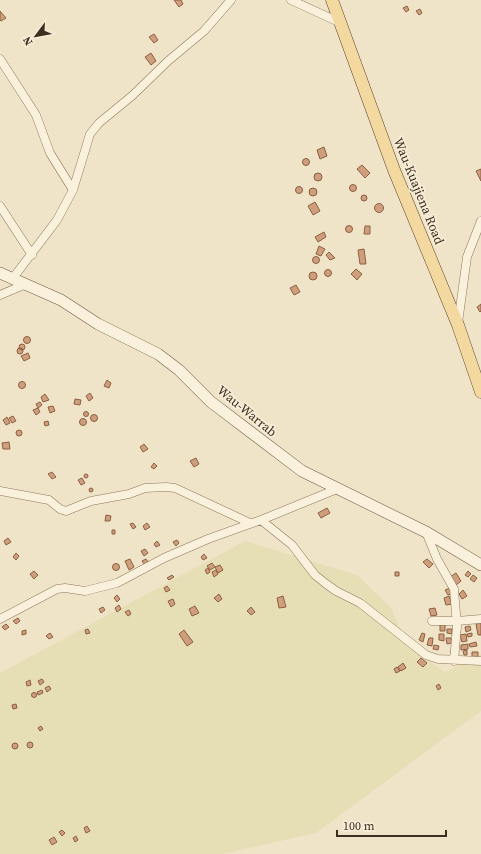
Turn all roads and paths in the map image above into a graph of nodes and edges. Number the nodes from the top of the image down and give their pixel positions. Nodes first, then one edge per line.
1 (231, 0) edge
2 (291, 0) edge
3 (332, 0) edge
4 (341, 22) junction
5 (0, 59) edge
6 (73, 190) junction
7 (0, 206) edge
8 (481, 222) edge
9 (32, 255) junction
10 (0, 273) edge
11 (13, 278) junction
12 (26, 284) junction
13 (0, 295) edge
14 (458, 326) junction
15 (481, 392) edge
16 (337, 489) junction
17 (0, 491) edge
18 (261, 520) junction
19 (250, 523) junction
20 (426, 532) junction
21 (481, 565) edge
22 (0, 619) edge
23 (481, 619) edge
24 (432, 621) dead end
25 (457, 621) junction
26 (454, 661) junction
27 (481, 662) edge

1 - 6 street
2 - 4 street
3 - 4 main road, Wau-Kuajiena Road
4 - 14 main road, Wau-Kuajiena Road
5 - 6 street
6 - 9 street
7 - 9 street
8 - 14 street
9 - 11 street
10 - 11 main road, Wau-Warrab
11 - 12 main road, Wau-Warrab
12 - 13 street
12 - 16 main road, Wau-Warrab
14 - 15 main road, Wau-Kuajiena Road
16 - 18 street
16 - 20 main road, Wau-Warrab
17 - 19 street
18 - 19 street
18 - 26 street
19 - 22 street
20 - 21 main road, Wau-Warrab
20 - 25 street
23 - 25 street
24 - 25 street
25 - 26 street
26 - 27 street

